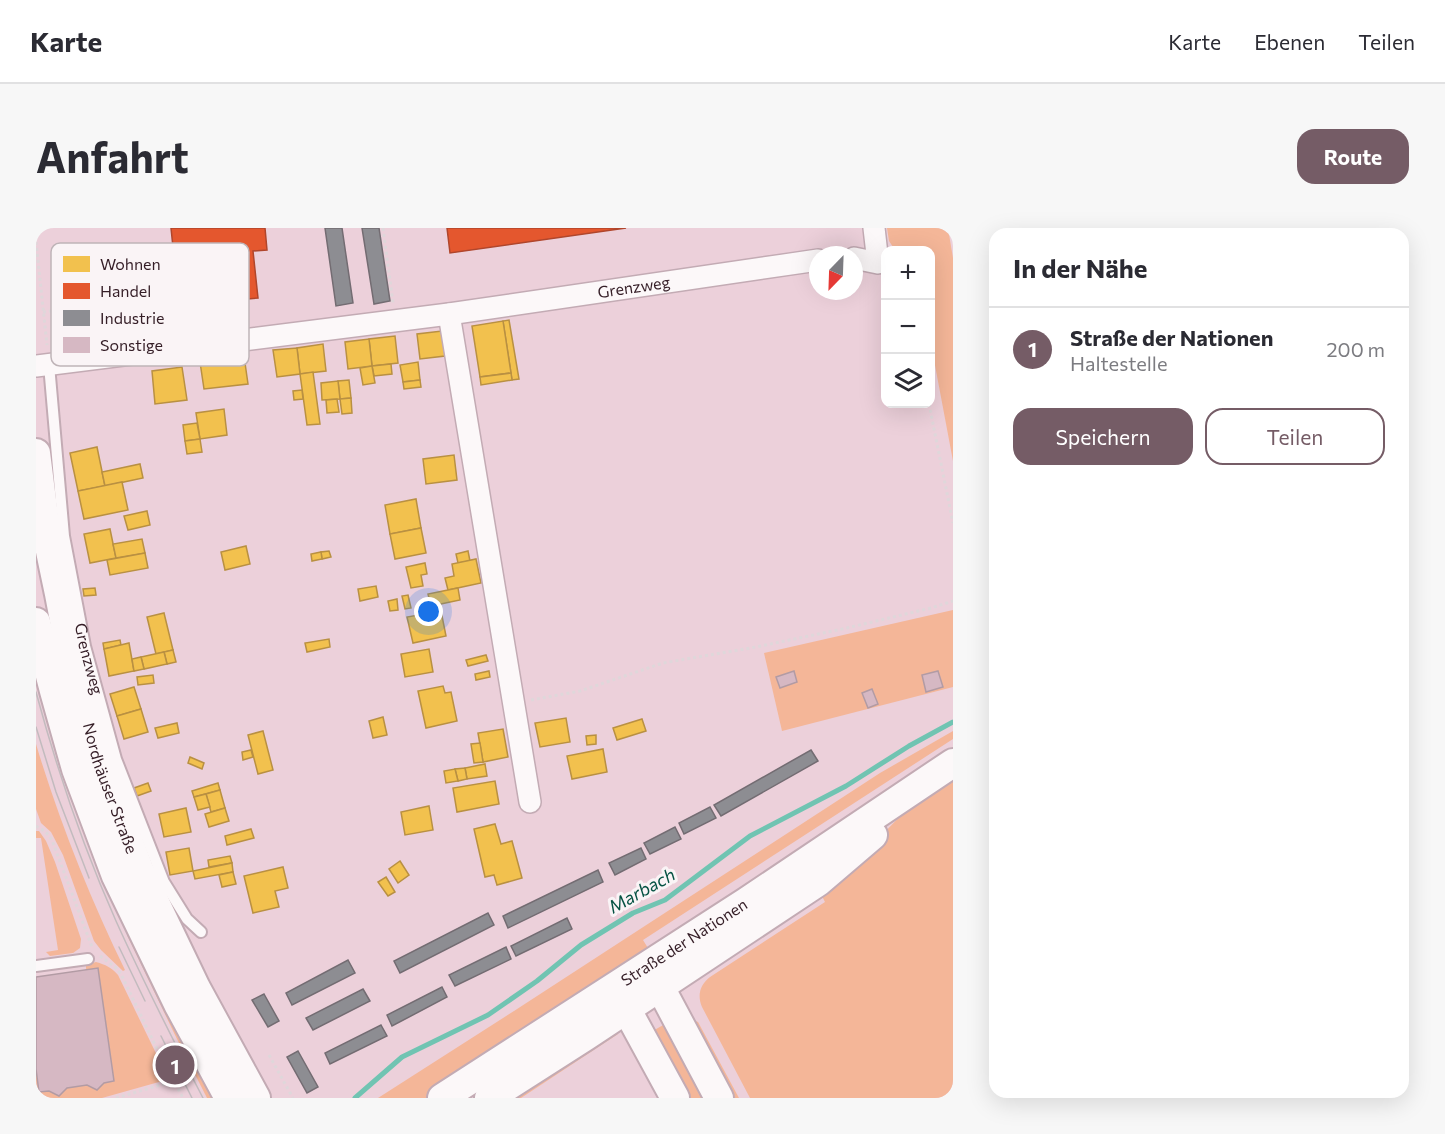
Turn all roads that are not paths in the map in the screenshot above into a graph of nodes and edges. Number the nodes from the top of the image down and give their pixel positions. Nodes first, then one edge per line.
1 (874, 228) edge
2 (863, 260) edge
3 (809, 261) edge
4 (449, 314) junction
5 (249, 339) edge
6 (42, 365) edge
7 (36, 453) edge
8 (36, 622) edge
9 (953, 763) edge
10 (530, 802) dead end
11 (201, 932) dead end
12 (87, 958) dead end
13 (36, 966) edge
14 (640, 981) junction
15 (627, 1010) junction
16 (230, 1098) edge
17 (256, 1098) edge
18 (442, 1098) edge
19 (489, 1098) edge
20 (675, 1098) edge
21 (719, 1098) edge

1 - 2 street
3 - 4 street, Grenzweg
4 - 5 street, Grenzweg
4 - 10 street
6 - 11 lane, Grenzweg
7 - 17 main road, Nordhäuser Straße
8 - 16 main road, Nordhäuser Straße
9 - 14 main road, Straße der Nationen
12 - 13 lane
14 - 15 main road
14 - 18 main road, Straße der Nationen
14 - 21 main road
15 - 19 main road, Straße der Nationen
15 - 20 main road

